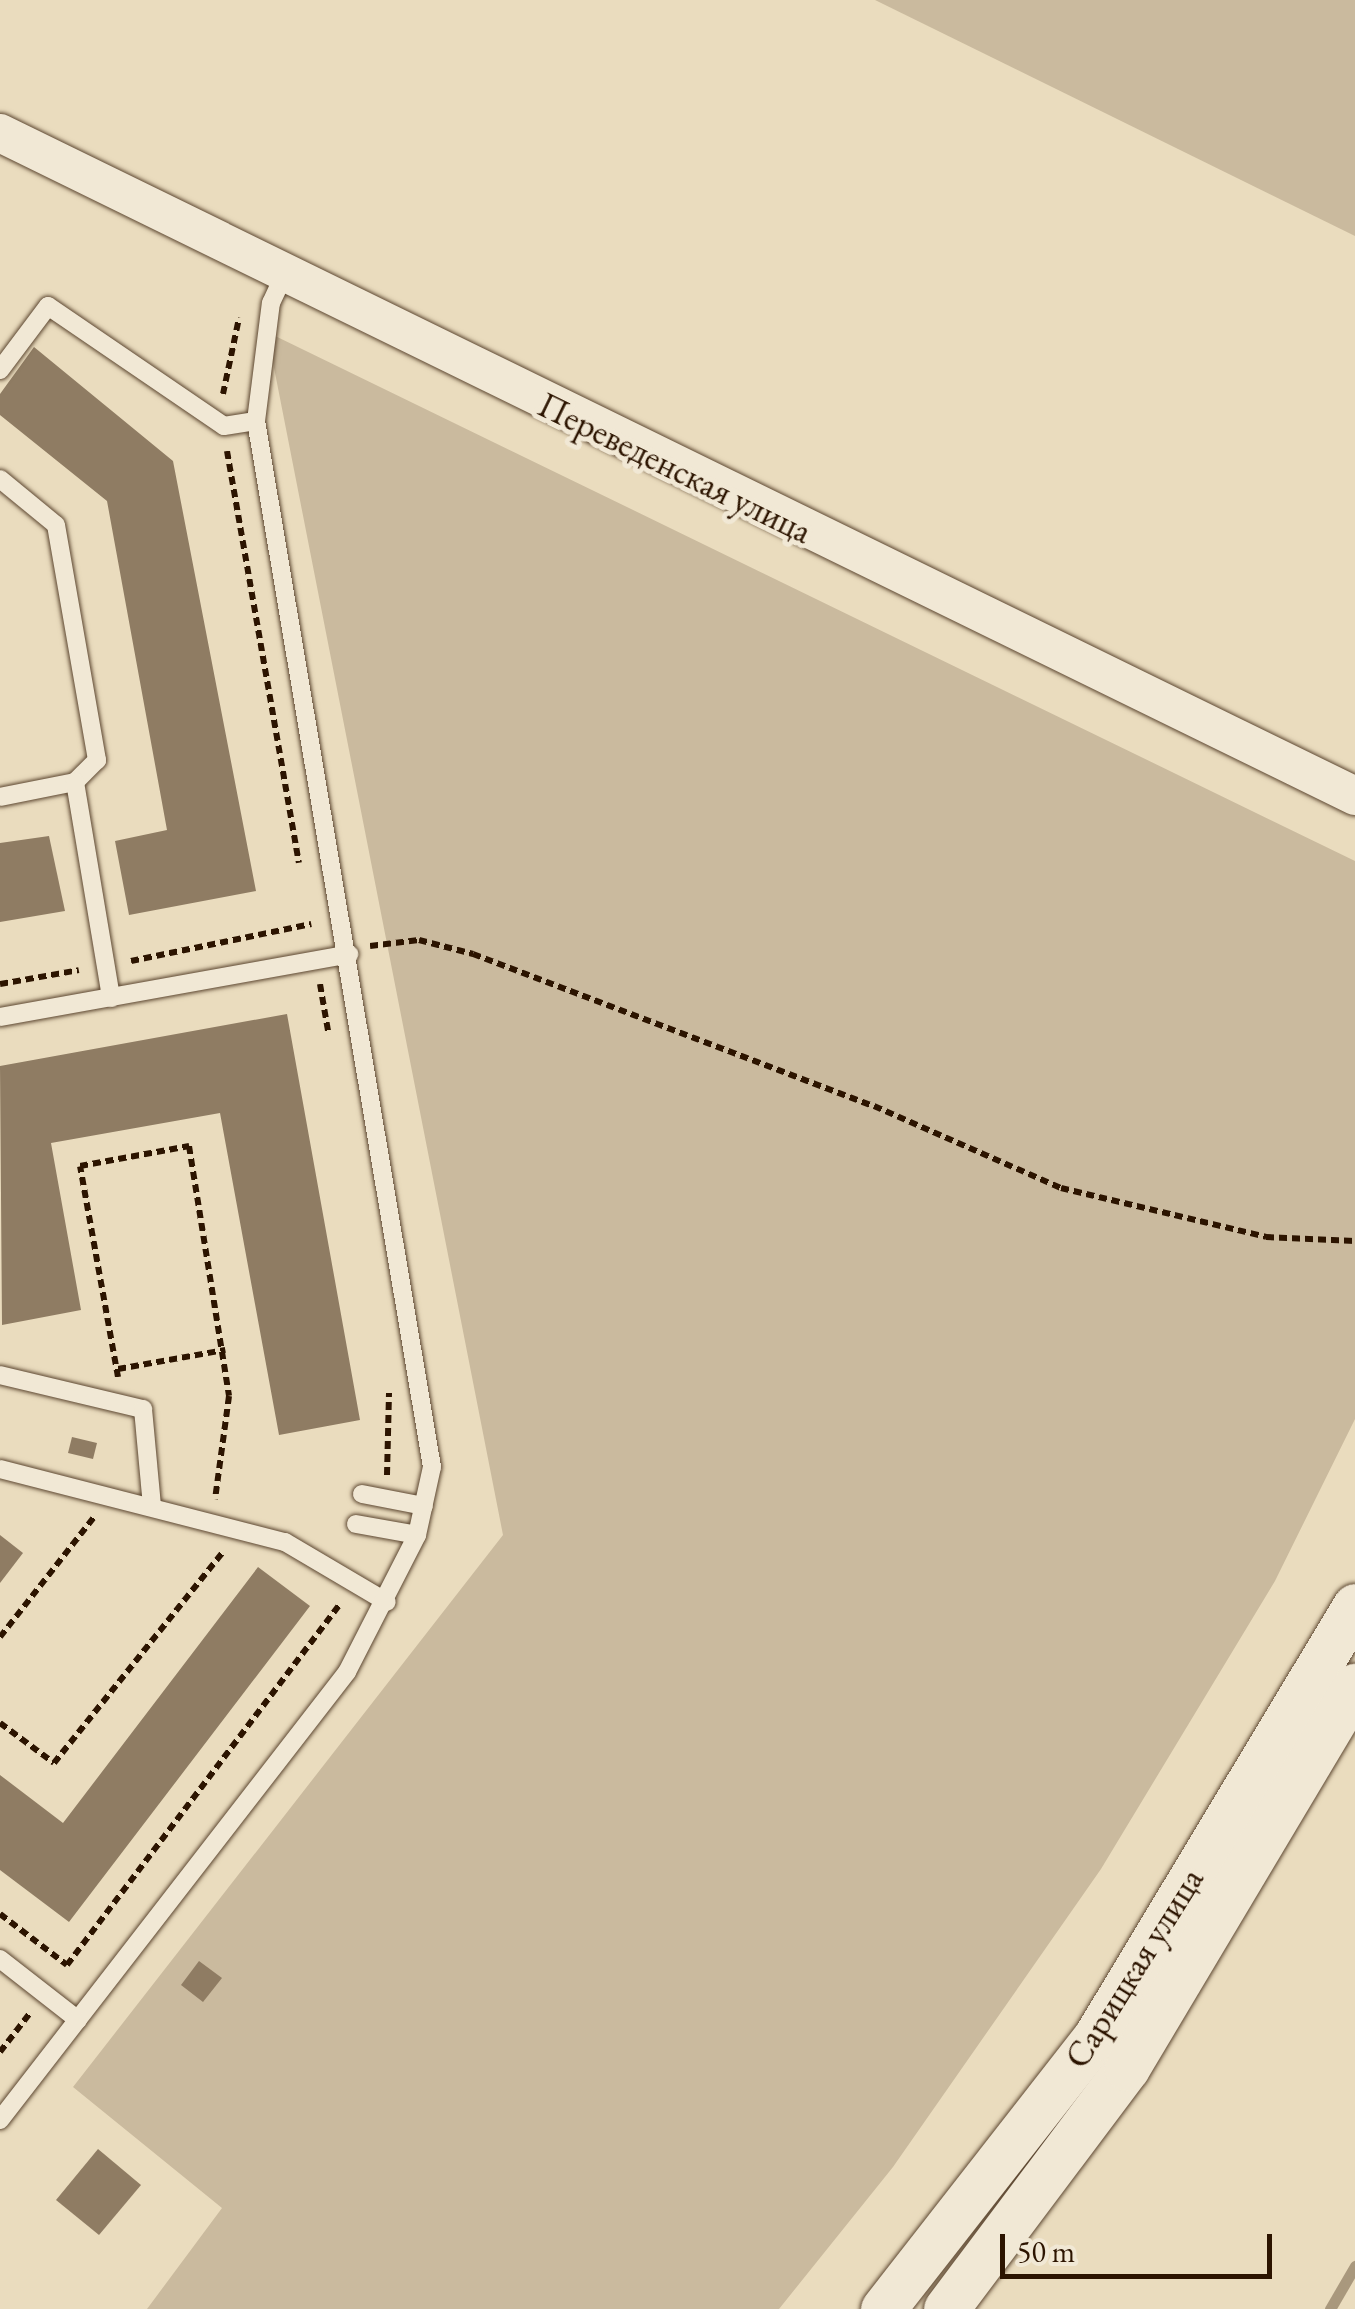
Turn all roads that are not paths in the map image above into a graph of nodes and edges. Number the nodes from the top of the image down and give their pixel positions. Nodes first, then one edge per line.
1 (0, 133) edge
2 (284, 276) junction
3 (0, 370) edge
4 (256, 421) junction
5 (0, 480) edge
6 (74, 782) junction
7 (1355, 796) edge
8 (0, 797) edge
9 (350, 954) junction
10 (111, 998) junction
11 (0, 1018) edge
12 (0, 1375) edge
13 (0, 1469) edge
14 (362, 1494) dead end
15 (152, 1506) junction
16 (424, 1506) junction
17 (356, 1524) dead end
18 (416, 1535) junction
19 (387, 1602) junction
20 (1355, 1606) edge
21 (1355, 1686) edge
22 (0, 1959) edge
23 (78, 2020) junction
24 (0, 2120) edge
25 (884, 2309) edge
26 (946, 2309) edge

1 - 2 street, Переведенская улица
2 - 4 lane
2 - 7 street, Переведенская улица
3 - 4 lane
4 - 9 lane
5 - 6 lane
6 - 8 lane
6 - 10 lane
9 - 10 lane
9 - 16 lane
10 - 11 lane
12 - 15 lane
13 - 15 lane
14 - 16 lane
15 - 19 lane
16 - 18 lane
17 - 18 lane
18 - 19 lane
19 - 23 lane
20 - 25 street, Сарицкая улица
21 - 26 street, Сарицкая улица
22 - 23 lane
23 - 24 lane

